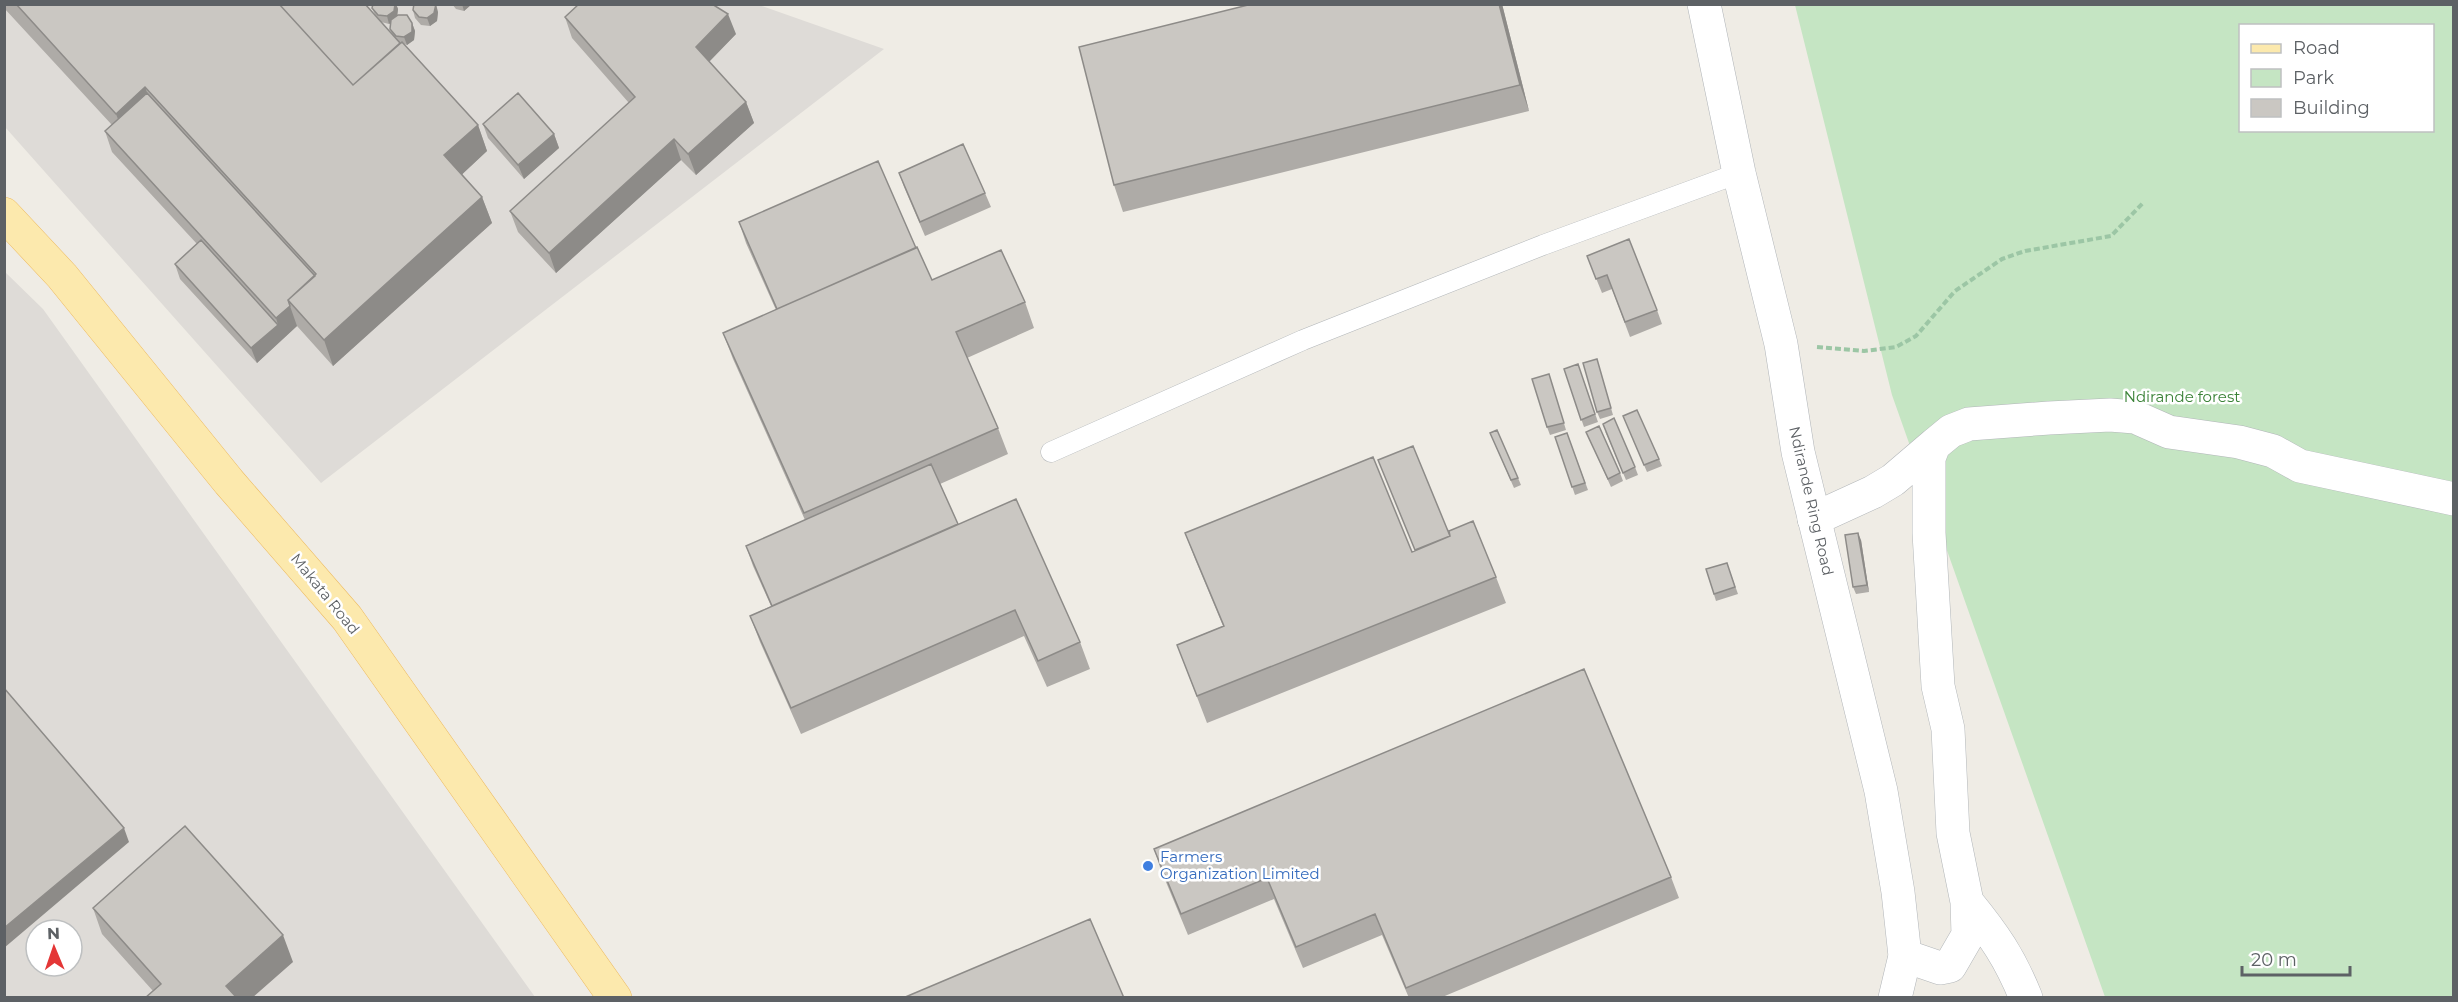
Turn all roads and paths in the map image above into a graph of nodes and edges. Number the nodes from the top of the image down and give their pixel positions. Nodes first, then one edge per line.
1 (1704, 4) edge
2 (1738, 173) junction
3 (2144, 202) dead end
4 (4, 214) edge
5 (1780, 344) junction
6 (1934, 445) junction
7 (1051, 452) dead end
8 (2454, 499) edge
9 (1814, 519) junction
10 (1967, 902) junction
11 (1905, 956) junction
12 (615, 998) edge
13 (1895, 998) edge
14 (2025, 998) edge

1 - 2 street, Ndirande Ring Road
2 - 5 street, Ndirande Ring Road
2 - 7 lane
3 - 5 path
4 - 12 main road, Makata Road
5 - 9 street, Ndirande Ring Road
6 - 8 street
6 - 9 street
6 - 10 street
9 - 11 street, Ndirande Ring Road
10 - 11 street
10 - 14 street
11 - 13 street, Ndirande Ring Road

